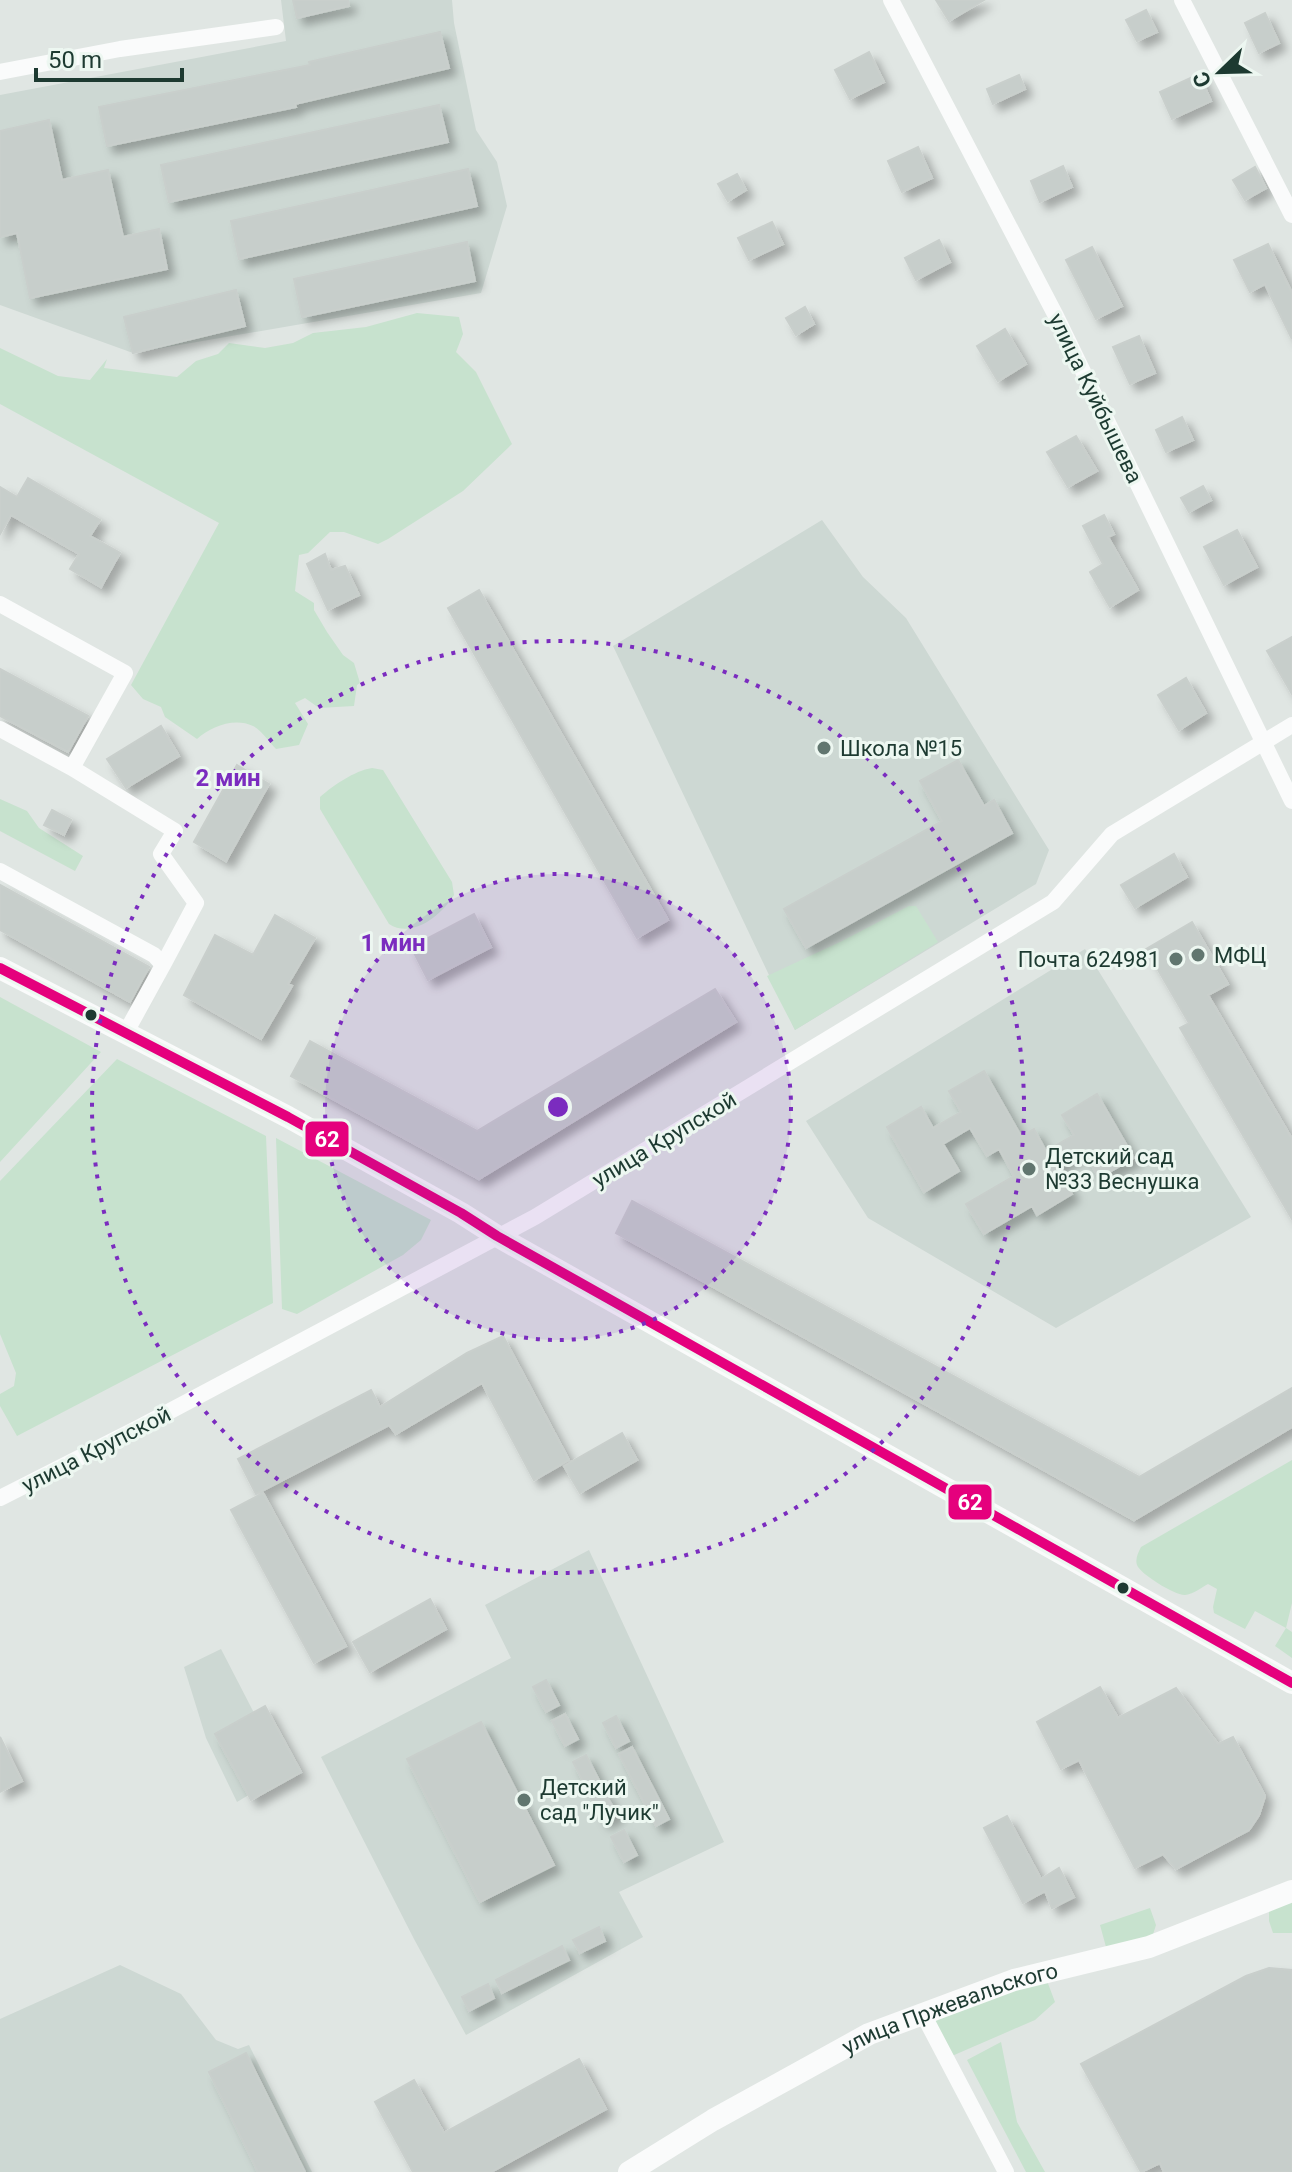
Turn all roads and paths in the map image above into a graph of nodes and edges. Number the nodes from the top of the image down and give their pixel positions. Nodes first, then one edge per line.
1 (891, 0) edge
2 (1182, 0) edge
3 (276, 27) dead end
4 (0, 72) edge
5 (1292, 215) edge
6 (0, 604) edge
7 (1292, 725) edge
8 (4, 731) edge
9 (1263, 744) junction
10 (0, 749) edge
11 (72, 768) junction
12 (1292, 801) edge
13 (0, 871) edge
14 (163, 965) junction
15 (0, 968) edge
16 (125, 1034) junction
17 (497, 1236) junction
18 (0, 1498) edge
19 (1292, 1683) edge
20 (1292, 1891) edge
21 (923, 2014) junction
22 (629, 2172) edge
23 (1006, 2172) edge

1 - 9 street, улица Куйбышева
2 - 5 street
3 - 4 street
6 - 11 street
7 - 9 street, улица Крупской
8 - 10 street
8 - 11 street
9 - 12 street, улица Куйбышева
9 - 17 street, улица Крупской
11 - 14 street
13 - 14 street
14 - 16 street
15 - 16 street
16 - 17 street
17 - 18 street, улица Крупской
17 - 19 street
20 - 21 street, улица Пржевальского
21 - 22 street, улица Пржевальского
21 - 23 street

